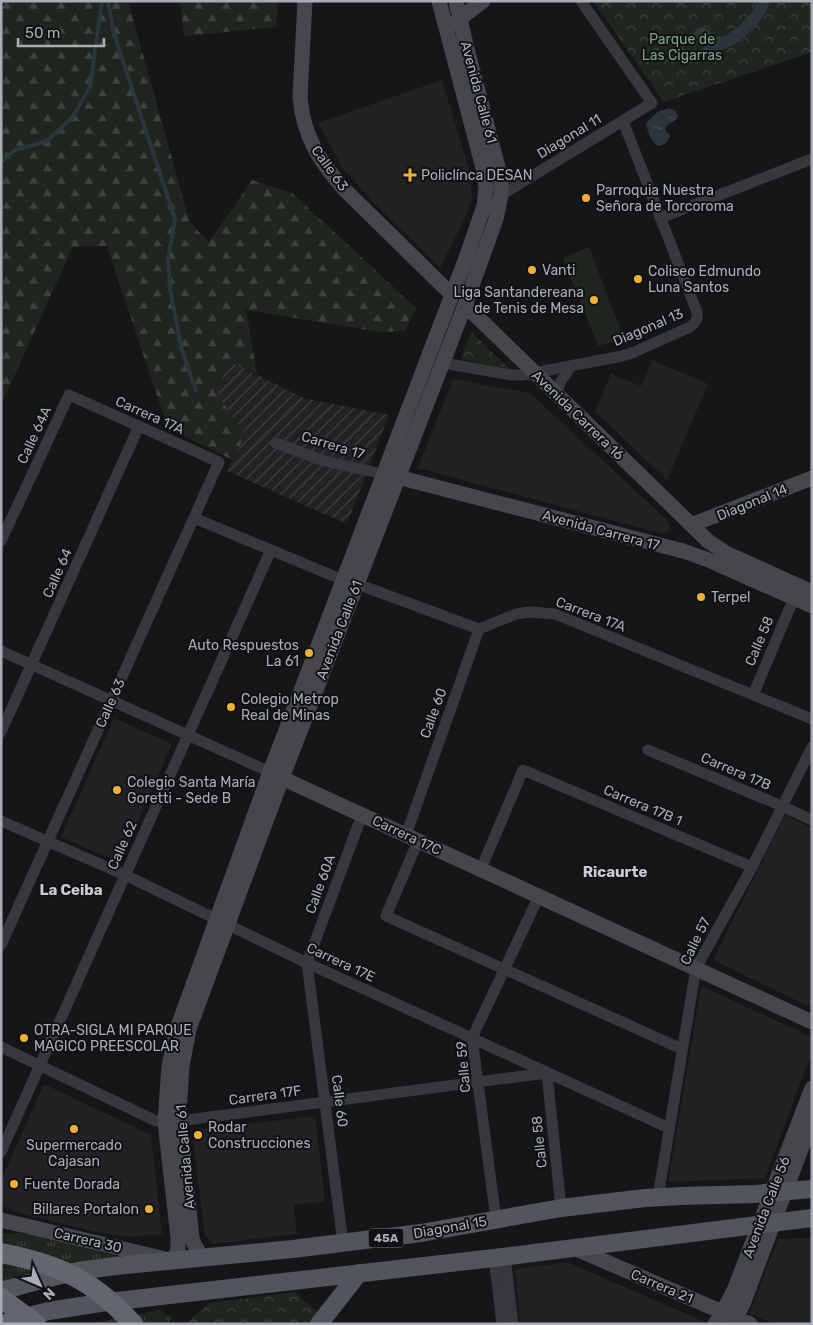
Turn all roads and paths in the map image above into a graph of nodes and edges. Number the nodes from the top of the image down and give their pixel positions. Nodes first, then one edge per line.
1 (305, 1) edge
2 (483, 1) edge
3 (581, 1) edge
4 (458, 6) edge
5 (443, 15) edge
6 (623, 121) junction
7 (812, 159) edge
8 (501, 195) junction
9 (660, 218) junction
10 (452, 295) junction
11 (465, 305) junction
12 (442, 362) junction
13 (571, 366) junction
14 (535, 374) junction
15 (556, 394) junction
16 (69, 395) joint
17 (139, 426) junction
18 (276, 442) dead end
19 (219, 462) joint
20 (391, 475) junction
21 (812, 478) edge
22 (194, 518) junction
23 (694, 528) junction
24 (1, 541) edge
25 (270, 550) junction
26 (684, 551) junction
27 (350, 582) junction
28 (812, 592) edge
29 (794, 598) junction
30 (812, 606) edge
31 (479, 629) junction
32 (1, 651) edge
33 (32, 665) junction
34 (753, 695) junction
35 (111, 701) junction
36 (812, 719) edge
37 (1, 732) edge
38 (188, 735) junction
39 (812, 747) edge
40 (648, 750) dead end
41 (276, 775) junction
42 (782, 806) junction
43 (362, 815) junction
44 (812, 820) edge
45 (1, 821) edge
46 (412, 838) junction
47 (48, 842) junction
48 (752, 867) junction
49 (481, 869) junction
50 (125, 875) junction
51 (539, 896) junction
52 (222, 922) junction
53 (1, 945) edge
54 (307, 963) junction
55 (696, 968) junction
56 (504, 970) junction
57 (812, 1022) edge
58 (472, 1038) junction
59 (1, 1047) edge
60 (682, 1049) junction
61 (40, 1065) junction
62 (547, 1073) junction
63 (478, 1082) junction
64 (812, 1088) edge
65 (325, 1102) junction
66 (812, 1120) edge
67 (172, 1122) junction
68 (669, 1128) junction
69 (4, 1139) edge
70 (1, 1152) edge
71 (812, 1189) edge
72 (779, 1192) junction
73 (658, 1197) junction
74 (561, 1208) junction
75 (812, 1218) edge
76 (496, 1219) junction
77 (1, 1220) edge
78 (17, 1224) junction
79 (767, 1224) junction
80 (1, 1226) edge
81 (343, 1243) junction
82 (574, 1248) junction
83 (1, 1254) edge
84 (500, 1257) junction
85 (203, 1258) junction
86 (174, 1261) junction
87 (359, 1273) junction
88 (1, 1291) edge
89 (1, 1298) edge
90 (732, 1320) edge
91 (7, 1321) edge
92 (36, 1324) edge
93 (133, 1324) edge
94 (319, 1324) edge
95 (502, 1324) edge
96 (513, 1324) edge

1 - 10 main road, Calle 63
2 - 4 main road
3 - 6 street, Diagonal 11
4 - 5 main road
4 - 8 main road, Avenida Calle 61
5 - 10 main road, Avenida Calle 61
6 - 8 street, Diagonal 11
6 - 9 street
7 - 9 street
8 - 11 main road, Avenida Calle 61
9 - 13 street, Diagonal 13
10 - 20 main road, Avenida Calle 61
11 - 12 main road, Avenida Calle 61
11 - 14 main road, Avenida Carrera 16
12 - 14 street, Diagonal 13
12 - 20 main road, Avenida Calle 61
13 - 14 street, Diagonal 13
13 - 15 street
14 - 15 main road, Avenida Carrera 16
15 - 23 main road, Avenida Carrera 16
16 - 17 street, Carrera 17A
16 - 24 street, Calle 64A
17 - 19 street, Carrera 17A
17 - 33 street, Calle 64
18 - 20 street, Carrera 17
19 - 22 street, Calle 63
20 - 26 main road, Avenida Carrera 17
20 - 27 main road, Avenida Calle 61
21 - 23 main road, Diagonal 14
22 - 25 street
22 - 35 street, Calle 63
23 - 26 main road
23 - 28 main road
25 - 27 street
25 - 38 street, Calle 62
26 - 29 main road, Avenida Carrera 17
27 - 31 street
27 - 41 main road, Avenida Calle 61
29 - 30 main road, Avenida Carrera 17
29 - 34 street, Calle 58
31 - 34 street, Carrera 17A
31 - 46 street, Calle 60
32 - 33 street, Carrera 17C
33 - 35 street, Carrera 17C
33 - 37 street, Calle 64
34 - 36 street, Carrera 17A
35 - 38 street, Carrera 17C
35 - 47 street, Calle 63
38 - 41 street, Carrera 17C
38 - 50 street, Calle 62
39 - 42 street, Calle 57
40 - 42 street, Carrera 17B
41 - 43 main road, Carrera 17C
41 - 52 main road, Avenida Calle 61
42 - 44 street, Carrera 17B
42 - 48 street, Calle 57
43 - 46 main road, Carrera 17C
43 - 54 street, Calle 60A
45 - 47 street, Carrera 17E
46 - 49 main road, Carrera 17C
46 - 56 street, Calle 60
47 - 50 street, Carrera 17E
47 - 53 street, Calle 63
48 - 49 street, Carrera 17B 1
48 - 55 street, Calle 57
49 - 51 main road, Carrera 17C
50 - 52 street, Carrera 17E
50 - 61 street, Calle 62
51 - 55 main road, Carrera 17C
51 - 56 street, Calle 59
52 - 54 street, Carrera 17E
52 - 67 main road, Avenida Calle 61
54 - 58 street, Carrera 17E
54 - 65 street, Calle 60
55 - 57 main road, Carrera 17C
55 - 60 street, Calle 57
56 - 58 street, Calle 59
56 - 60 street
58 - 62 street, Carrera 17E
58 - 63 street, Calle 59
59 - 61 street, Carrera 17F
60 - 68 street, Calle 57
61 - 67 street, Carrera 17F
61 - 69 street, Calle 62
62 - 63 street, Carrera 17F
62 - 68 street, Carrera 17E
62 - 74 street, Calle 58
63 - 65 street, Carrera 17F
63 - 76 street, Calle 59
64 - 72 main road, Avenida Calle 56
65 - 67 street, Carrera 17F
65 - 81 street, Calle 60
66 - 72 main road, Avenida Calle 56
67 - 85 main road, Avenida Calle 61
67 - 86 main road, Avenida Calle 61
68 - 73 street, Calle 57
69 - 70 street, Calle 62
71 - 72 main road, Diagonal 15 / 45A
72 - 73 main road, Diagonal 15 / 45A
72 - 79 main road, Avenida Calle 56
73 - 74 main road, Diagonal 15 / 45A
74 - 76 main road, Diagonal 15 / 45A
75 - 79 main road, 45A
76 - 81 main road, Diagonal 15 / 45A
77 - 78 main road
78 - 80 main road, Carrera 30
78 - 86 main road, Carrera 30
79 - 82 main road, 45A
79 - 90 main road, Avenida Calle 56
81 - 85 main road, Diagonal 15 / 45A
82 - 84 main road, 45A
82 - 90 main road, Carrera 21
83 - 93 highway, bridge
84 - 87 main road, 45A
84 - 95 street
84 - 96 street
85 - 86 main road, Diagonal 15 / 45A
86 - 88 main road, Diagonal 15 / 45A
87 - 91 main road, 45A
87 - 94 main road
89 - 92 highway, bridge

